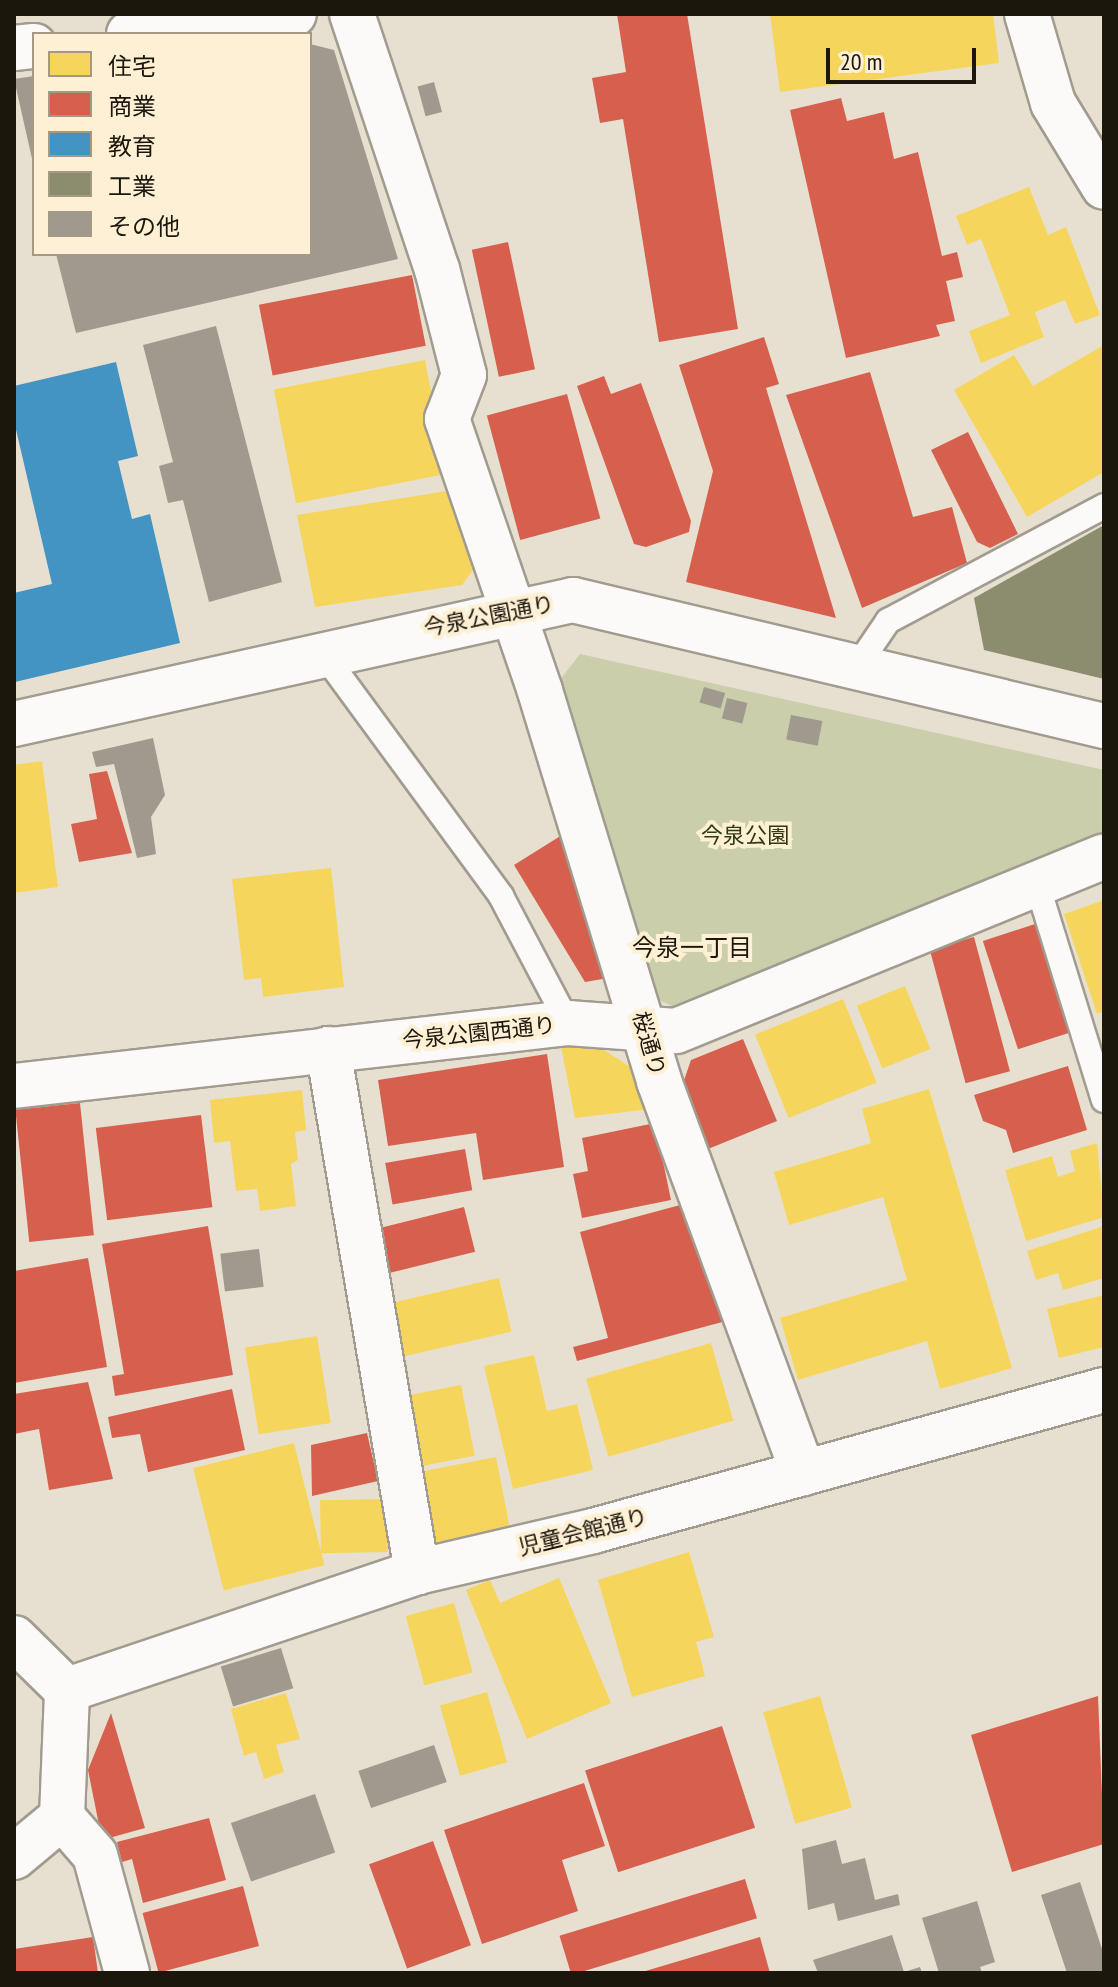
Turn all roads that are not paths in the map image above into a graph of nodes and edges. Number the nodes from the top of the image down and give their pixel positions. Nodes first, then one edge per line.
1 (294, 14) edge
2 (352, 14) edge
3 (1027, 14) edge
4 (146, 32) edge
5 (1104, 187) edge
6 (1104, 506) edge
7 (511, 608) junction
8 (322, 652) junction
9 (856, 668) junction
10 (14, 724) edge
11 (1104, 726) edge
12 (1104, 856) edge
13 (1037, 884) junction
14 (568, 1023) junction
15 (647, 1032) junction
16 (328, 1049) junction
17 (14, 1086) edge
18 (1104, 1100) edge
19 (1104, 1390) edge
20 (803, 1473) junction
21 (417, 1572) junction
22 (14, 1638) edge
23 (67, 1690) junction
24 (62, 1817) junction
25 (14, 1857) edge
26 (127, 1973) edge

1 - 4 street
2 - 7 street, 桜通り
3 - 5 street
6 - 9 lane
7 - 8 street, 今泉公園通り
7 - 9 street, 今泉公園通り
7 - 15 street, 桜通り
8 - 10 street, 今泉公園通り
8 - 14 lane
9 - 11 street, 今泉公園通り
12 - 13 street, 今泉公園西通り
13 - 15 street, 今泉公園西通り
13 - 18 lane
14 - 15 street, 今泉公園西通り
14 - 16 street, 今泉公園西通り
15 - 20 street, 桜通り
16 - 17 street, 今泉公園西通り
16 - 21 street
19 - 20 street, 児童会館通り
20 - 21 street, 児童会館通り
21 - 23 street, 児童会館通り
22 - 23 street
23 - 24 street
24 - 25 street
24 - 26 street

